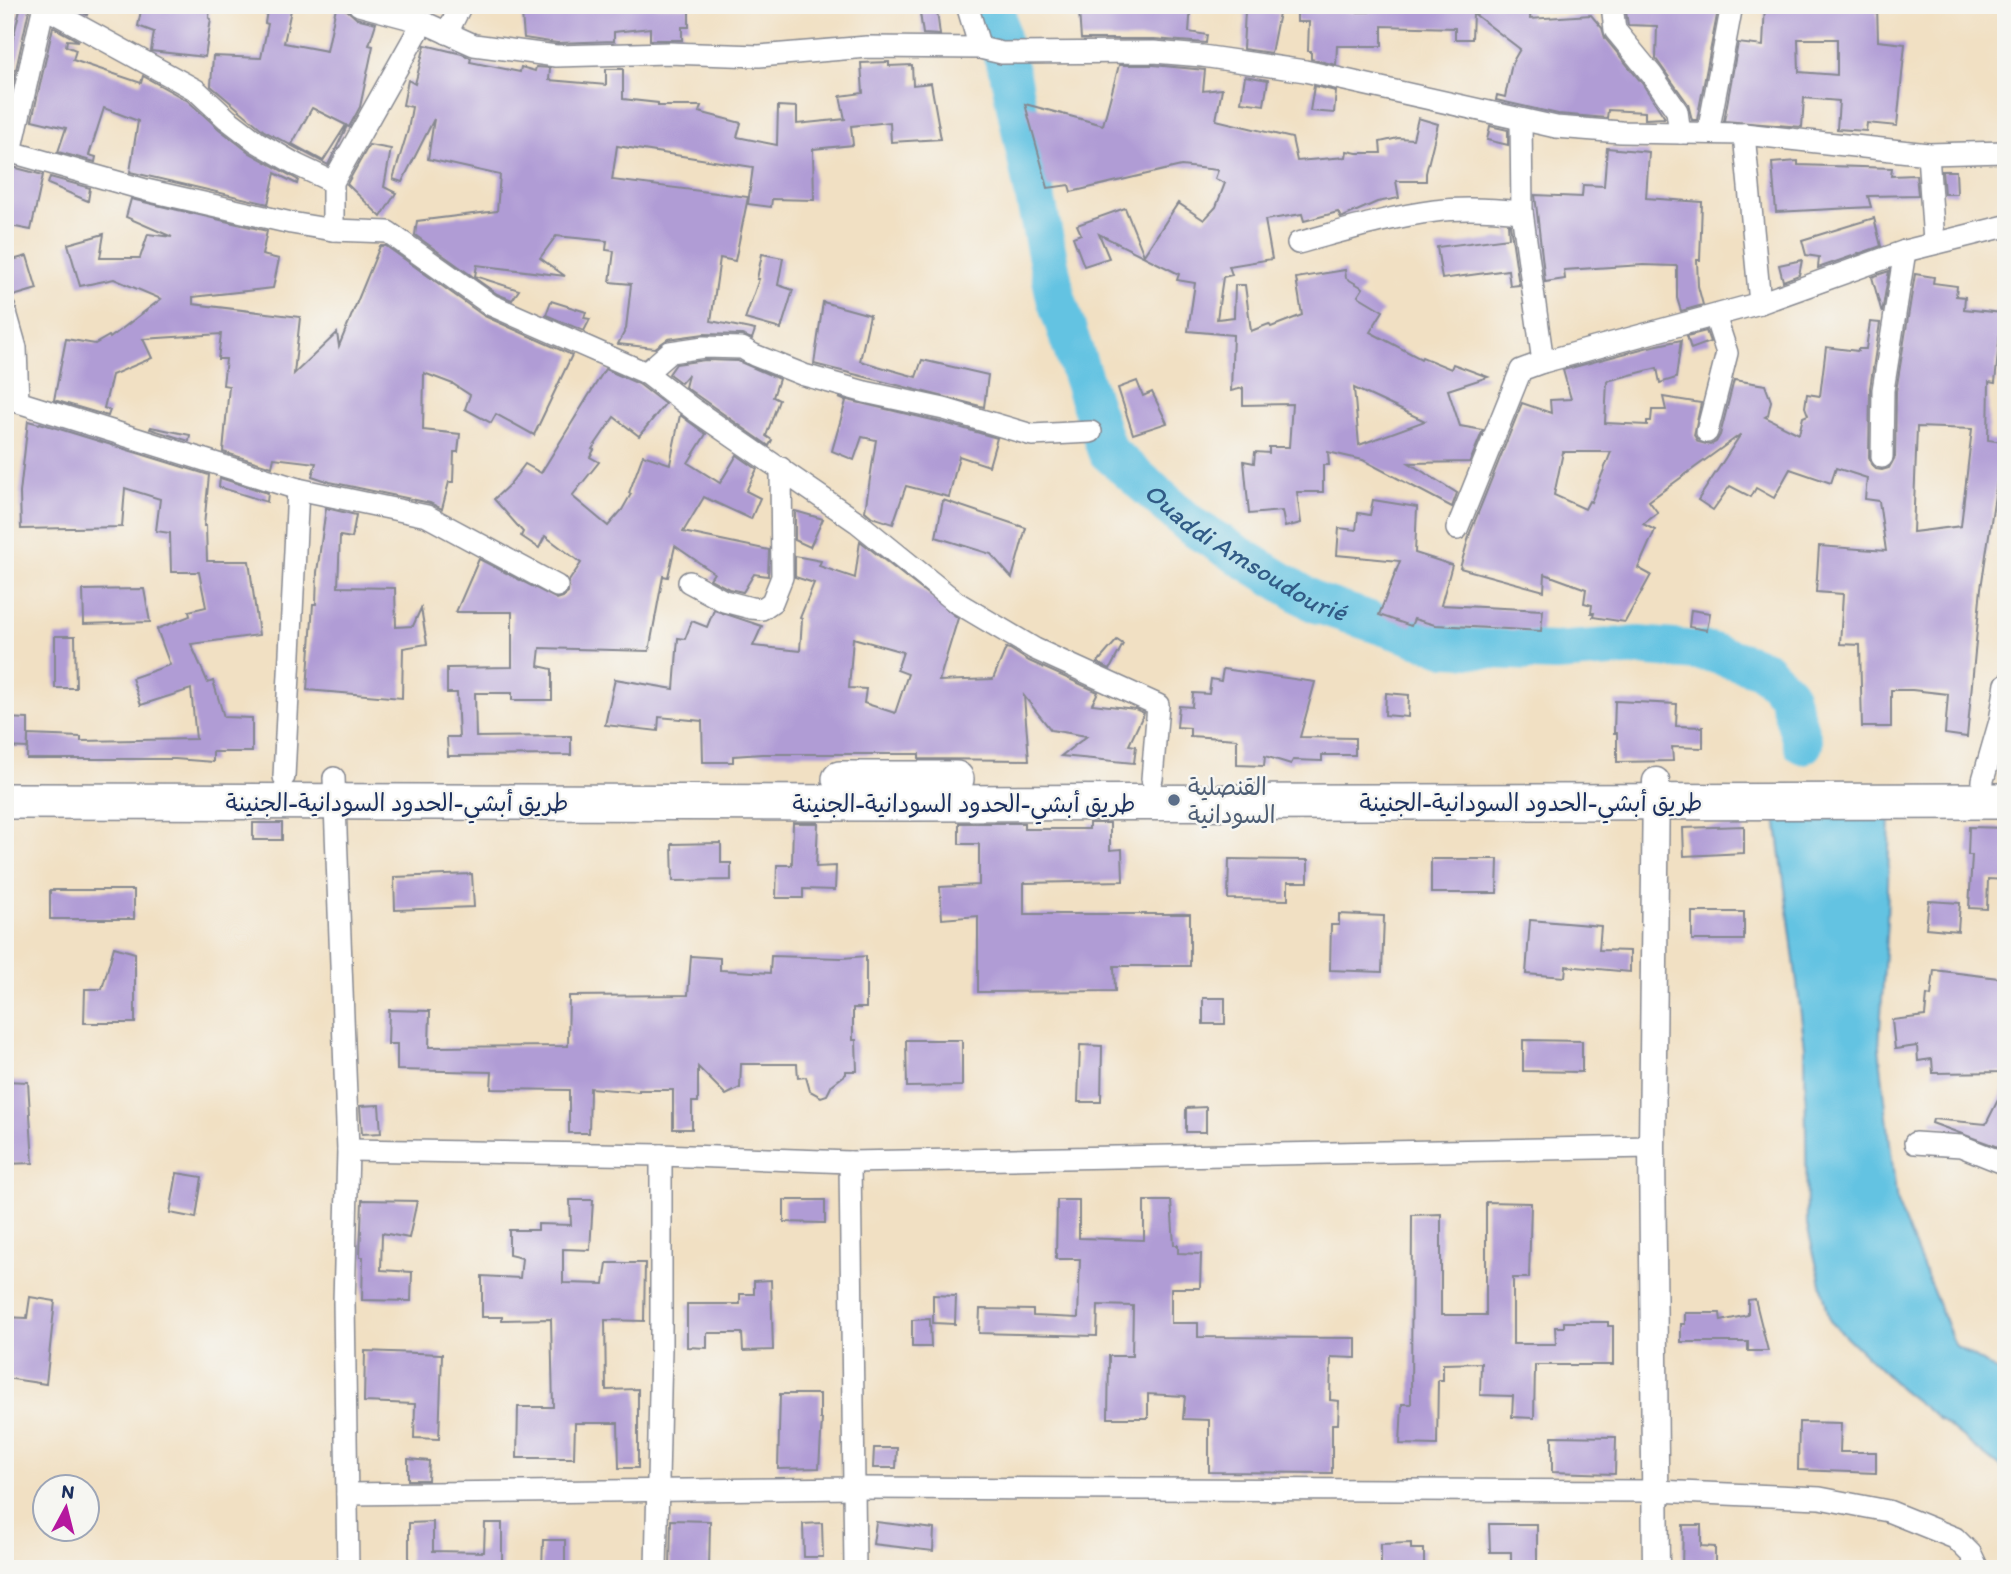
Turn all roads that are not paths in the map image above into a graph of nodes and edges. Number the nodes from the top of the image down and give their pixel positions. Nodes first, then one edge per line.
1 (359, 5) edge
2 (461, 5) edge
3 (967, 5) edge
4 (1612, 5) edge
5 (1732, 5) edge
6 (44, 6) edge
7 (423, 22) junction
8 (447, 33) junction
9 (980, 48) junction
10 (1521, 121) junction
11 (1680, 133) junction
12 (1708, 133) junction
13 (1744, 134) junction
14 (8, 152) edge
15 (2006, 152) edge
16 (1928, 153) junction
17 (333, 182) junction
18 (1521, 212) junction
19 (2006, 226) edge
20 (333, 230) junction
21 (1934, 242) junction
22 (1298, 243) dead end
23 (1905, 251) junction
24 (1760, 303) junction
25 (5, 309) edge
26 (1715, 316) junction
27 (1543, 362) junction
28 (646, 373) junction
29 (1091, 432) dead end
30 (1707, 432) dead end
31 (1882, 457) dead end
32 (781, 468) junction
33 (298, 489) junction
34 (1457, 529) dead end
35 (689, 582) dead end
36 (557, 586) dead end
37 (2006, 684) edge
38 (284, 777) junction
39 (5, 778) edge
40 (1152, 779) junction
41 (335, 790) junction
42 (1994, 790) edge
43 (904, 791) junction
44 (1656, 792) junction
45 (5, 800) edge
46 (1915, 1143) dead end
47 (1652, 1147) junction
48 (348, 1150) junction
49 (661, 1155) junction
50 (850, 1162) junction
51 (2006, 1164) edge
52 (855, 1488) junction
53 (656, 1490) junction
54 (1656, 1491) junction
55 (347, 1494) junction
56 (348, 1569) edge
57 (656, 1569) edge
58 (855, 1569) edge
59 (1656, 1569) edge
60 (1978, 1569) edge

1 - 7 street
2 - 8 street
3 - 9 street
4 - 11 street
5 - 12 street
6 - 14 street
6 - 17 street
7 - 8 street
7 - 17 street
8 - 9 street
9 - 10 street
10 - 11 street
10 - 18 street
11 - 12 street
12 - 13 street
13 - 16 street
13 - 24 street
14 - 20 street
15 - 16 street
16 - 21 street
17 - 20 street
18 - 22 street
18 - 27 street
19 - 21 street
20 - 28 street
21 - 23 street
23 - 24 street
23 - 31 street
24 - 26 street
25 - 33 street
26 - 27 street
26 - 30 street
27 - 34 street
28 - 29 street
28 - 32 street
32 - 35 street
32 - 40 street
33 - 36 street
33 - 38 street
37 - 42 street
38 - 39 highway
38 - 41 highway
40 - 43 highway
40 - 44 highway
41 - 43 highway, طريق أبشي-الحدود السودانية-الجنينة
41 - 45 highway, طريق أبشي-الحدود السودانية-الجنينة
41 - 48 street
42 - 44 highway, طريق أبشي-الحدود السودانية-الجنينة
43 - 44 highway, طريق أبشي-الحدود السودانية-الجنينة
44 - 47 street
46 - 51 street
47 - 50 street
47 - 54 street
48 - 49 street
48 - 55 street
49 - 50 street
49 - 53 street
50 - 52 street
52 - 53 street
52 - 54 street
52 - 58 street
53 - 55 street
53 - 57 street
54 - 59 street
54 - 60 street
55 - 56 street

